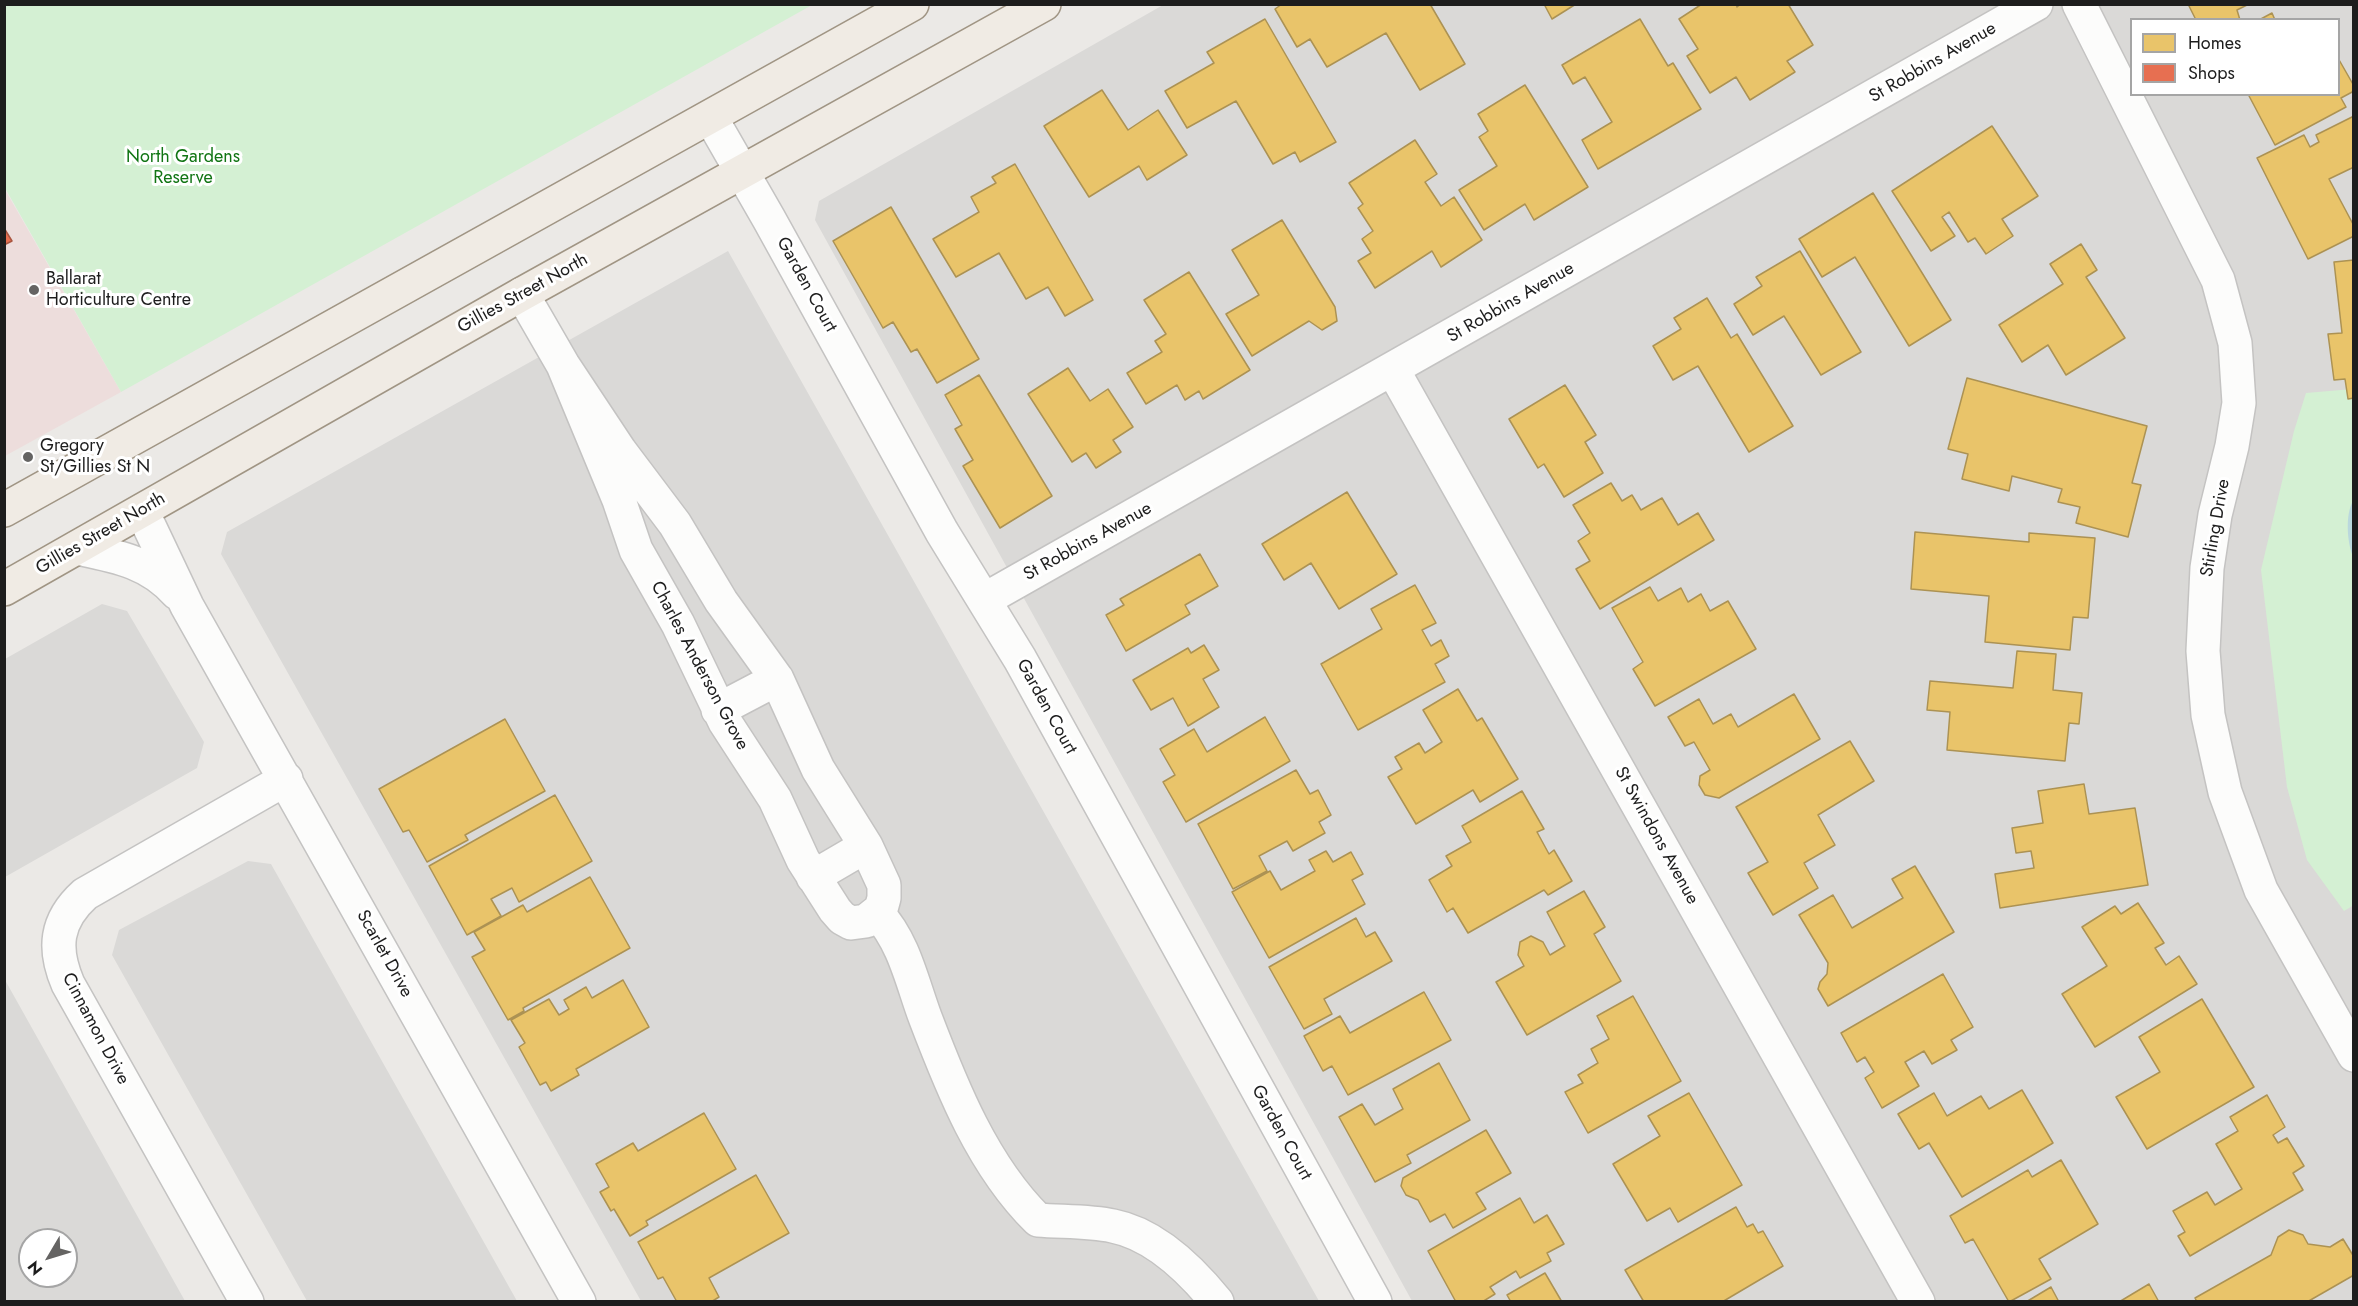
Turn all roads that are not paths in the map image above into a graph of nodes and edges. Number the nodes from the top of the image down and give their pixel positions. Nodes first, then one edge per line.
1 (912, 4) edge
2 (1044, 4) edge
3 (2036, 4) edge
4 (2079, 4) edge
5 (711, 117) junction
6 (742, 174) junction
7 (522, 294) junction
8 (563, 365) junction
9 (1393, 370) junction
10 (4, 510) edge
11 (142, 511) junction
12 (77, 548) junction
13 (4, 589) edge
14 (984, 600) junction
15 (188, 606) junction
16 (777, 680) junction
17 (718, 710) junction
18 (286, 779) junction
19 (866, 846) junction
20 (813, 877) junction
21 (878, 914) junction
22 (2354, 1055) edge
23 (247, 1302) edge
24 (579, 1302) edge
25 (1217, 1302) edge
26 (1375, 1302) edge
27 (1918, 1302) edge

1 - 5 main road
2 - 6 main road, Gillies Street North
3 - 9 street, St Robbins Avenue
4 - 22 street, Stirling Drive
5 - 6 street, Garden Court
5 - 10 main road
6 - 7 main road, Gillies Street North
6 - 14 street, Garden Court
7 - 8 street, Charles Anderson Grove
7 - 11 main road, Gillies Street North
8 - 16 street, Charles Anderson Grove
8 - 17 street, Charles Anderson Grove
9 - 14 street, St Robbins Avenue
9 - 27 street, St Swindons Avenue
11 - 12 main road, Gillies Street North
11 - 15 street, Scarlet Drive
12 - 13 main road, Gillies Street North
12 - 15 street, Scarlet Drive
14 - 26 street, Garden Court
15 - 18 street, Scarlet Drive
16 - 17 street
16 - 19 street, Charles Anderson Grove
17 - 20 street, Charles Anderson Grove
18 - 23 street, Cinnamon Drive
18 - 24 street, Scarlet Drive
19 - 20 street
19 - 21 street, Charles Anderson Grove
20 - 21 street, Charles Anderson Grove
21 - 25 street

